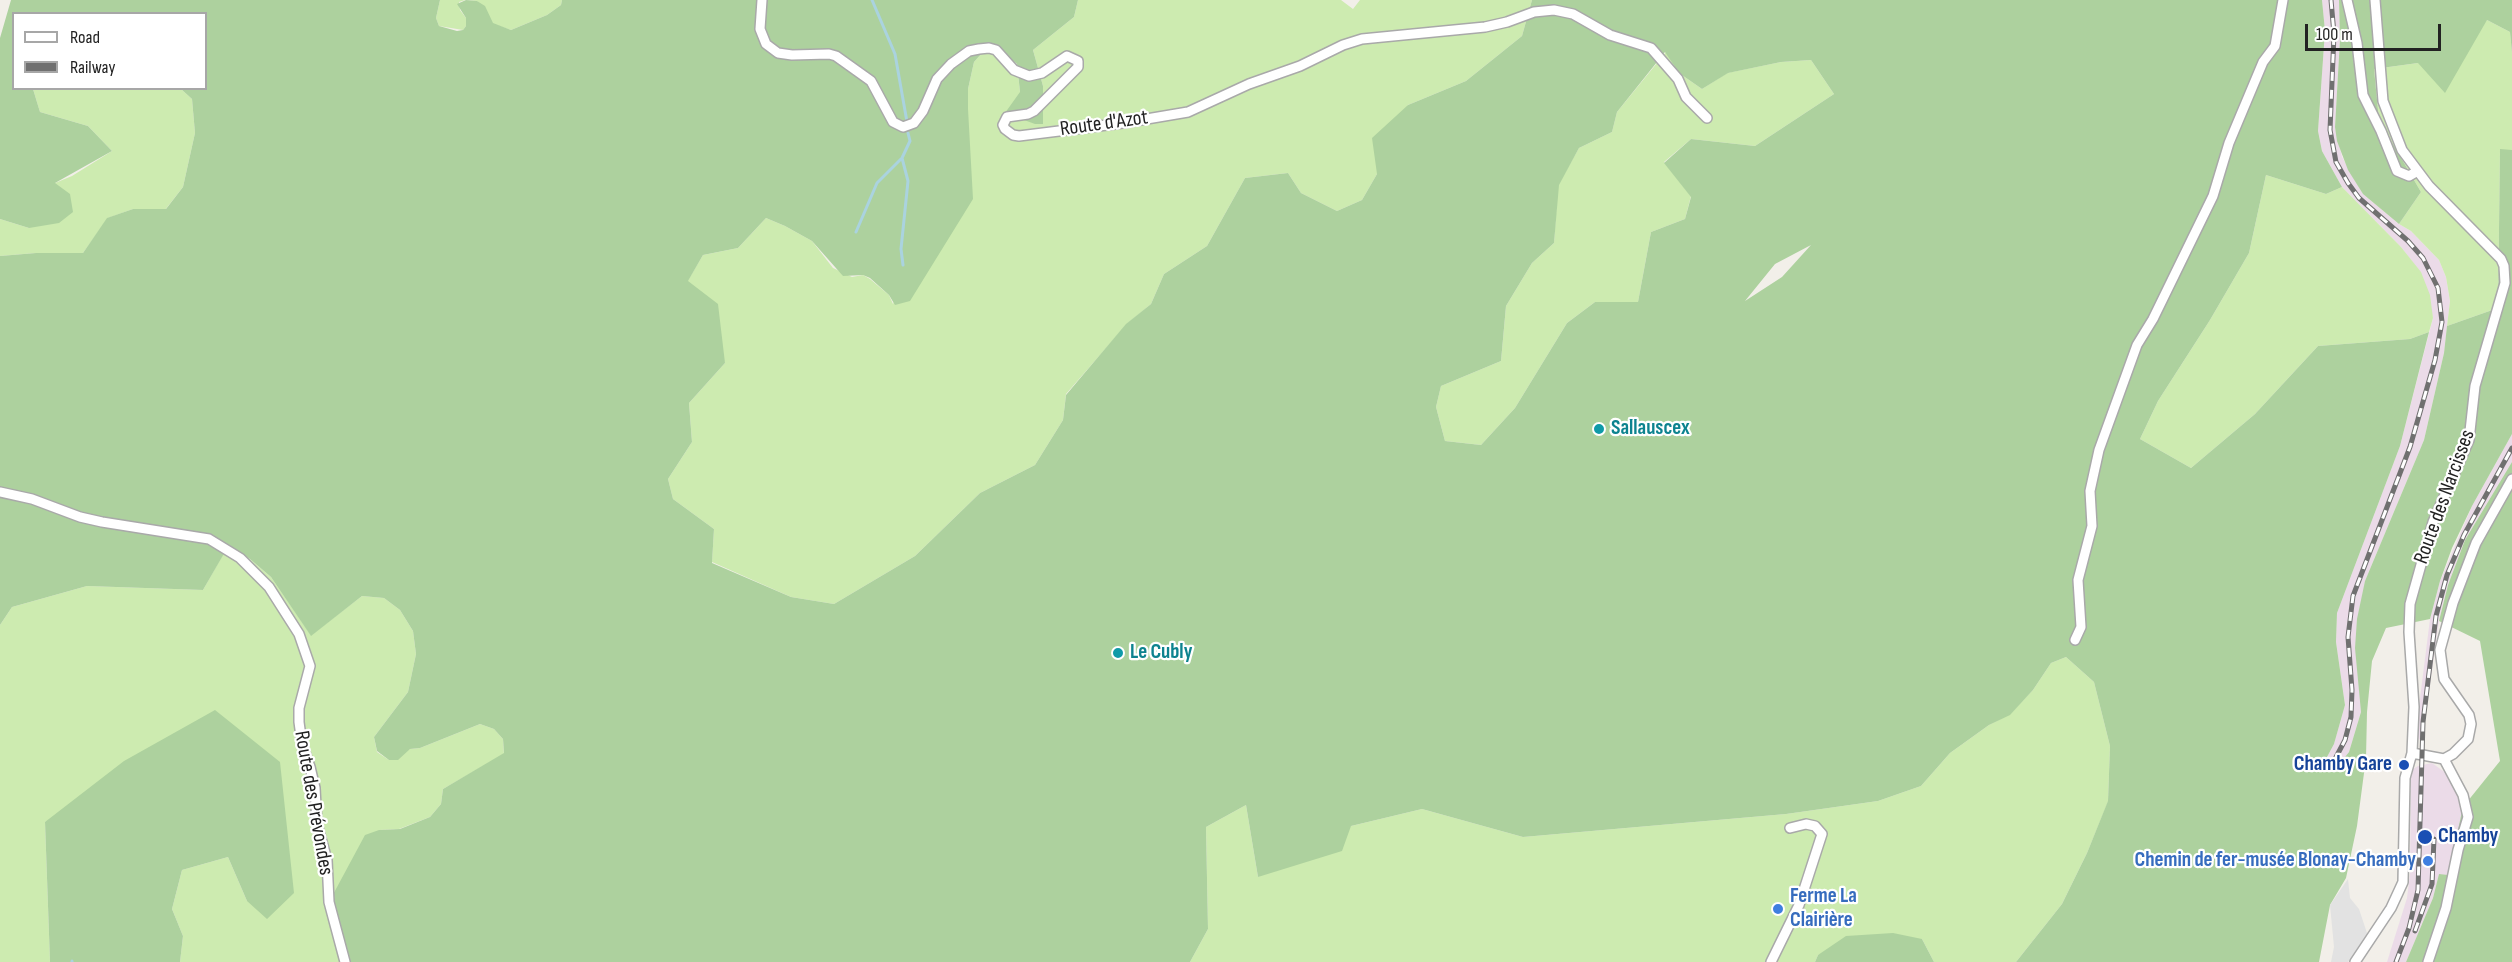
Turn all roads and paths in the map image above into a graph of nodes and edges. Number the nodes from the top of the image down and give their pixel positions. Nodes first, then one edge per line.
1 (762, 0) edge
2 (2283, 0) edge
3 (2347, 0) edge
4 (2375, 0) edge
5 (1707, 118) dead end
6 (2416, 172) junction
7 (2512, 479) edge
8 (0, 492) edge
9 (2075, 640) dead end
10 (2412, 753) junction
11 (2444, 759) junction
12 (1790, 828) dead end
13 (345, 962) edge
14 (1771, 962) edge
15 (2355, 962) edge
16 (2428, 962) edge

1 - 5 street, Route d'Azot
2 - 9 street
3 - 6 street
4 - 6 street, Route des Narcisses
6 - 10 street, Route des Narcisses
7 - 11 street
8 - 13 street, Route des Prévondes
10 - 11 street
10 - 15 street, Route des Narcisses
11 - 16 street
12 - 14 street

